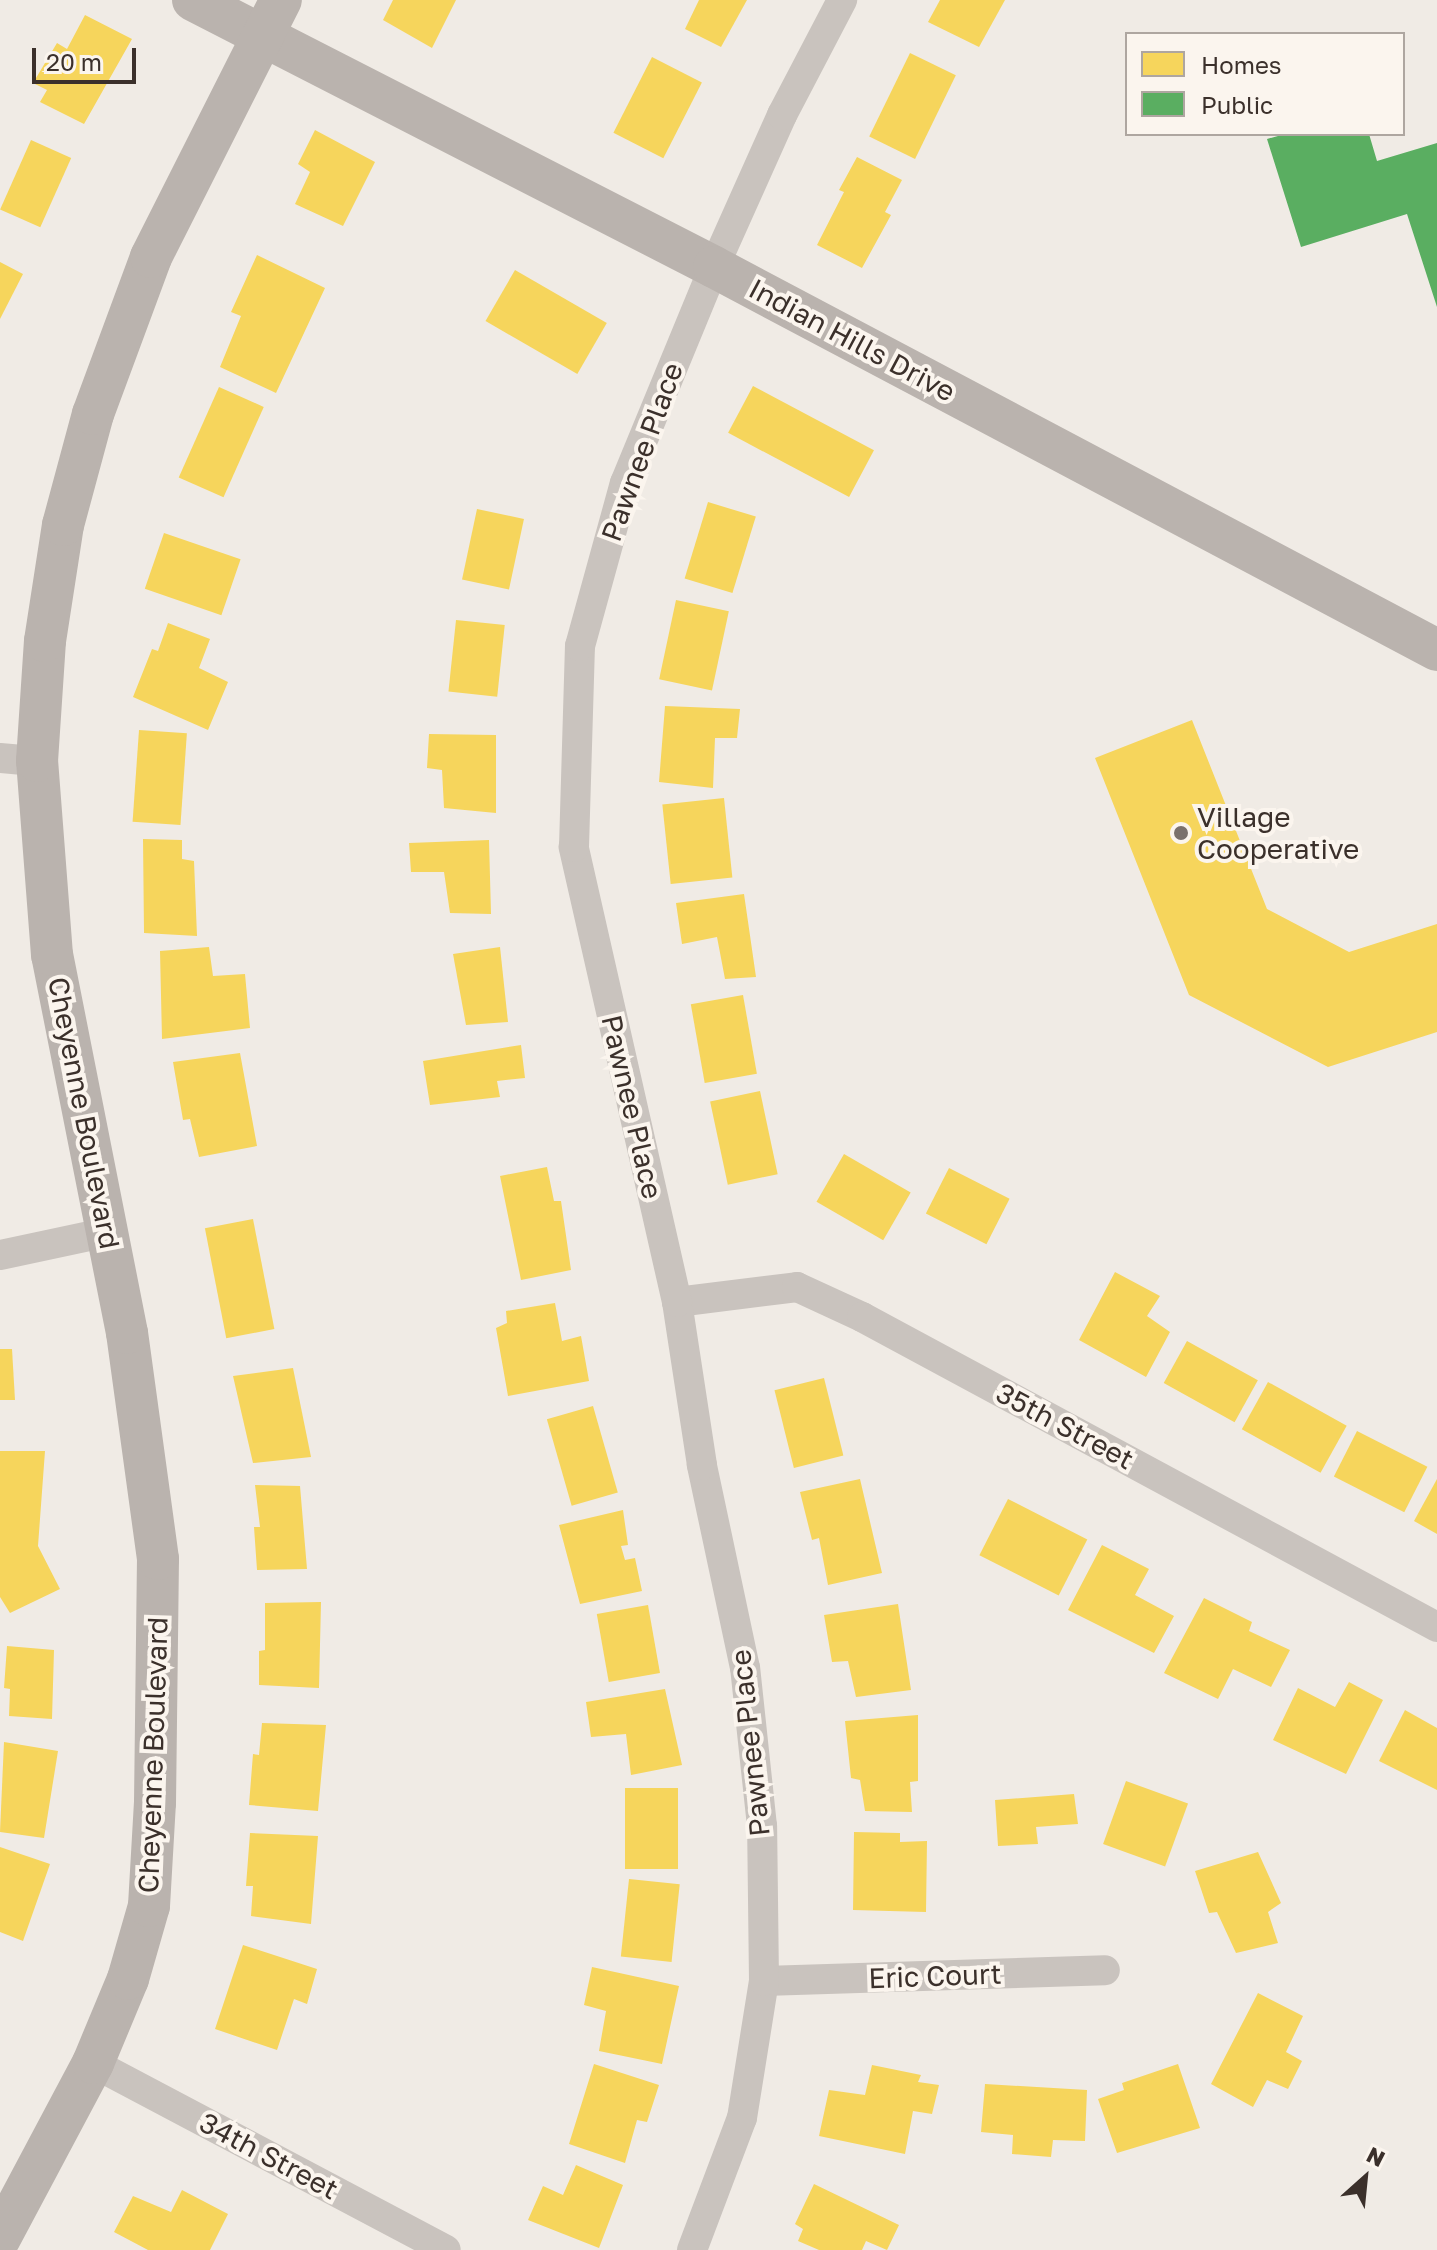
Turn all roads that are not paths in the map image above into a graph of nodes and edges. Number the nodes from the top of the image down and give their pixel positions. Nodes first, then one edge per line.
1 (193, 0) edge
2 (842, 0) edge
3 (272, 18) edge
4 (714, 267) junction
5 (1437, 650) edge
6 (18, 760) edge
7 (108, 1232) junction
8 (0, 1255) edge
9 (677, 1302) junction
10 (1437, 1627) edge
11 (1105, 1970) dead end
12 (764, 1981) junction
13 (93, 2063) junction
14 (0, 2238) edge
15 (446, 2250) edge
16 (692, 2250) edge

1 - 3 street, Indian Hills Drive
2 - 4 street, Pawnee Place
3 - 4 street, Indian Hills Drive
3 - 6 street, Cheyenne Boulevard
4 - 5 street, Indian Hills Drive
4 - 9 street, Pawnee Place
6 - 7 street, Cheyenne Boulevard
7 - 8 street
7 - 13 street, Cheyenne Boulevard
9 - 10 street, 35th Street
9 - 12 street, Pawnee Place
11 - 12 street, Eric Court
12 - 16 street, Pawnee Place
13 - 14 street, Cheyenne Boulevard
13 - 15 street, 34th Street

